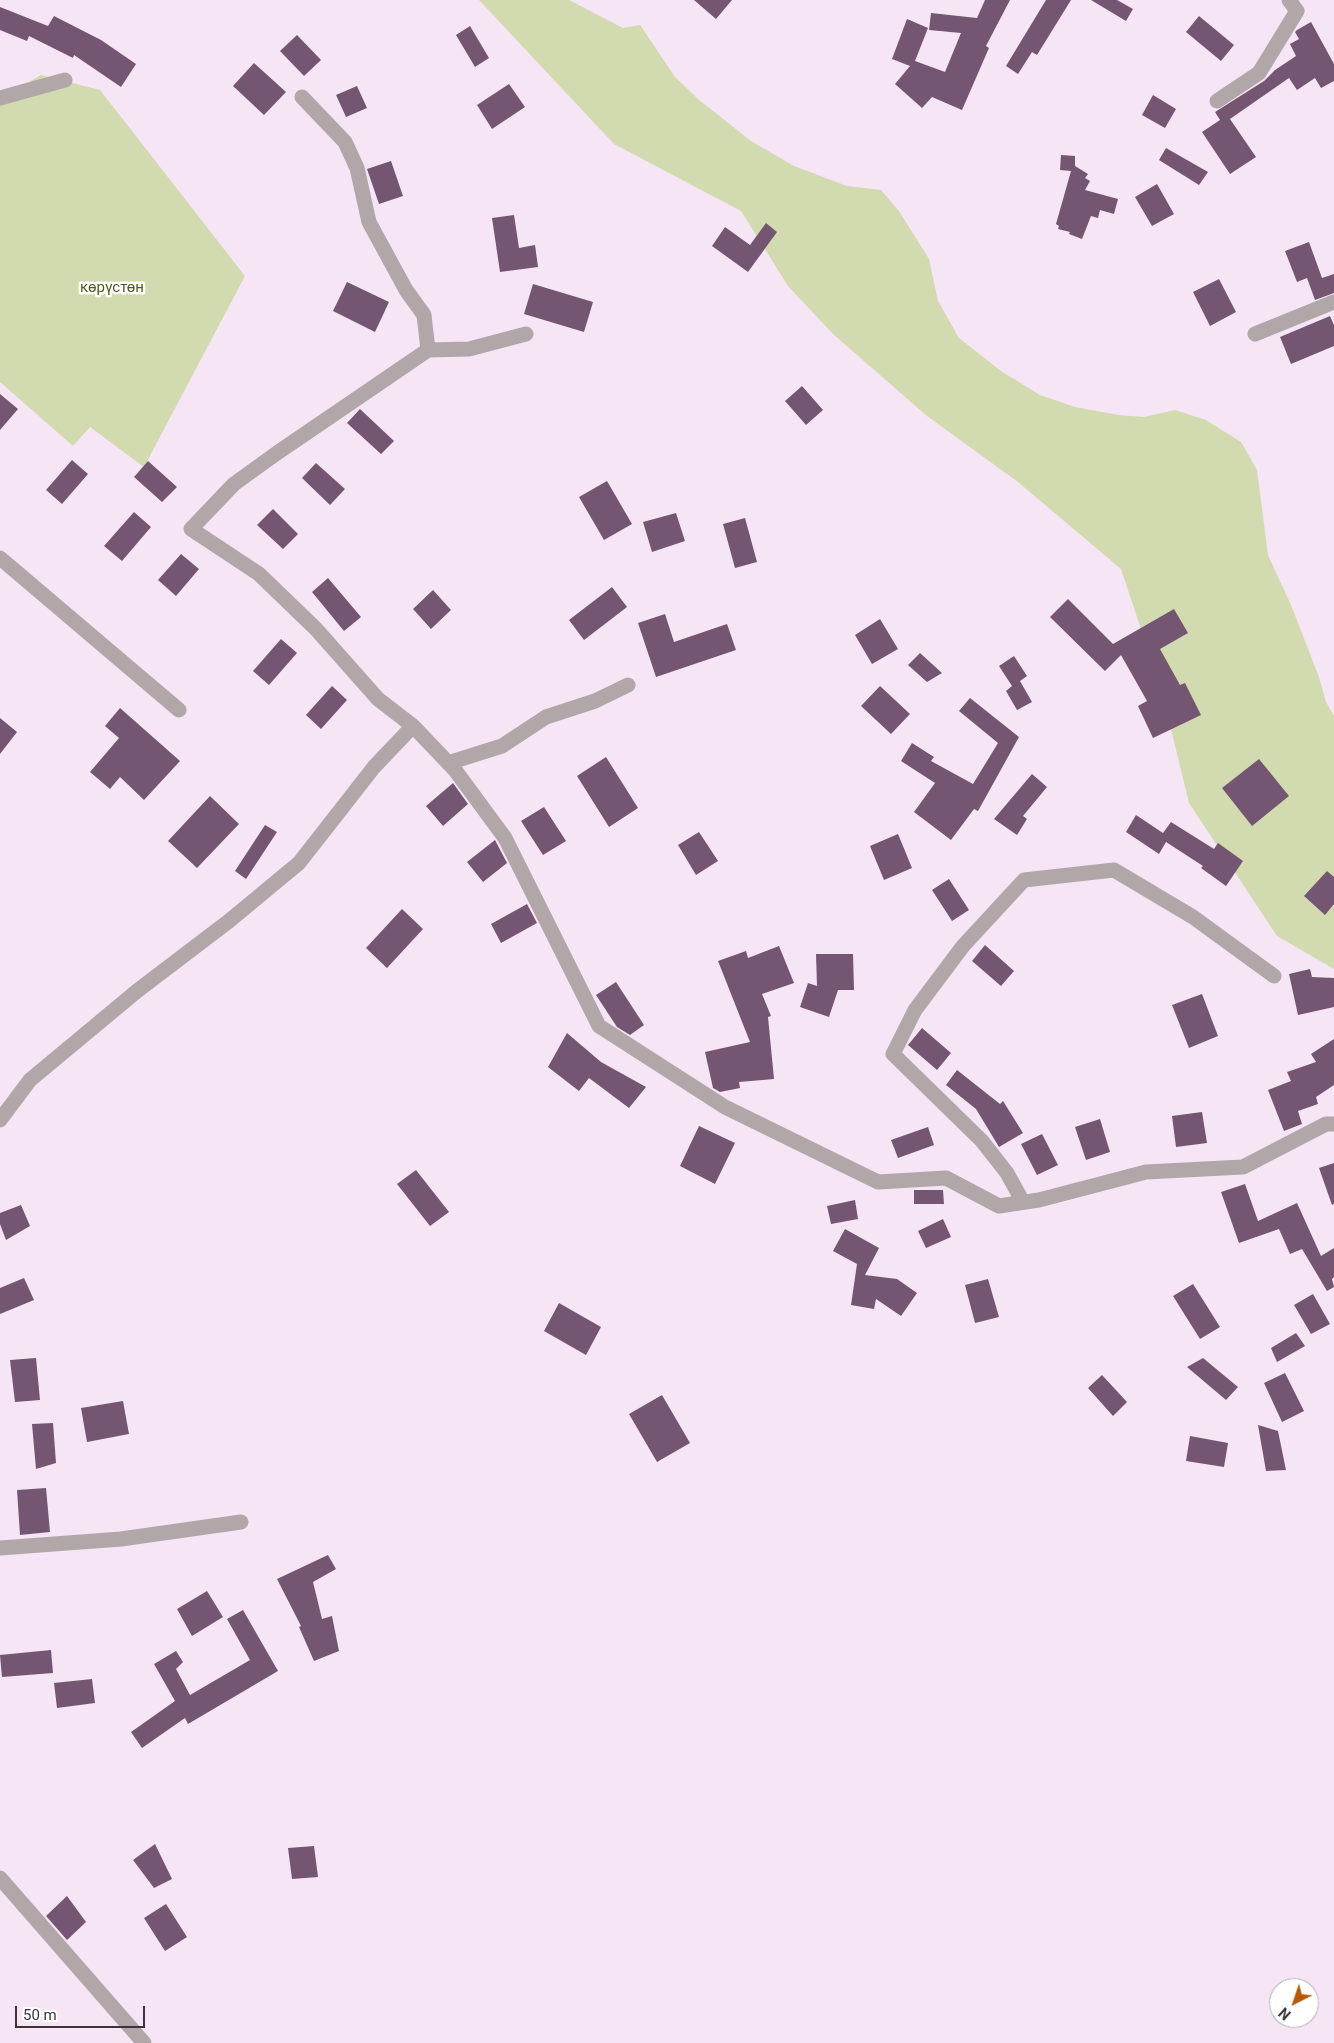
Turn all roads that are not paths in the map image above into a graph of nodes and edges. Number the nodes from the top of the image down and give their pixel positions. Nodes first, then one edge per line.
1 (1289, 0) edge
2 (65, 80) dead end
3 (302, 96) dead end
4 (0, 98) edge
5 (1217, 101) dead end
6 (1334, 302) edge
7 (526, 334) dead end
8 (1254, 334) dead end
9 (428, 350) junction
10 (0, 558) edge
11 (628, 685) dead end
12 (179, 710) dead end
13 (413, 726) junction
14 (448, 763) junction
15 (1274, 976) dead end
16 (0, 1120) edge
17 (1334, 1124) edge
18 (1023, 1202) junction
19 (241, 1522) dead end
20 (0, 1548) edge
21 (0, 1878) edge
22 (144, 2043) edge

1 - 5 street
2 - 4 street
3 - 9 street
6 - 8 street
7 - 9 street
9 - 13 street
10 - 12 street
11 - 14 street
13 - 14 street
13 - 16 street
14 - 18 street
15 - 18 street
17 - 18 street
19 - 20 street
21 - 22 street

